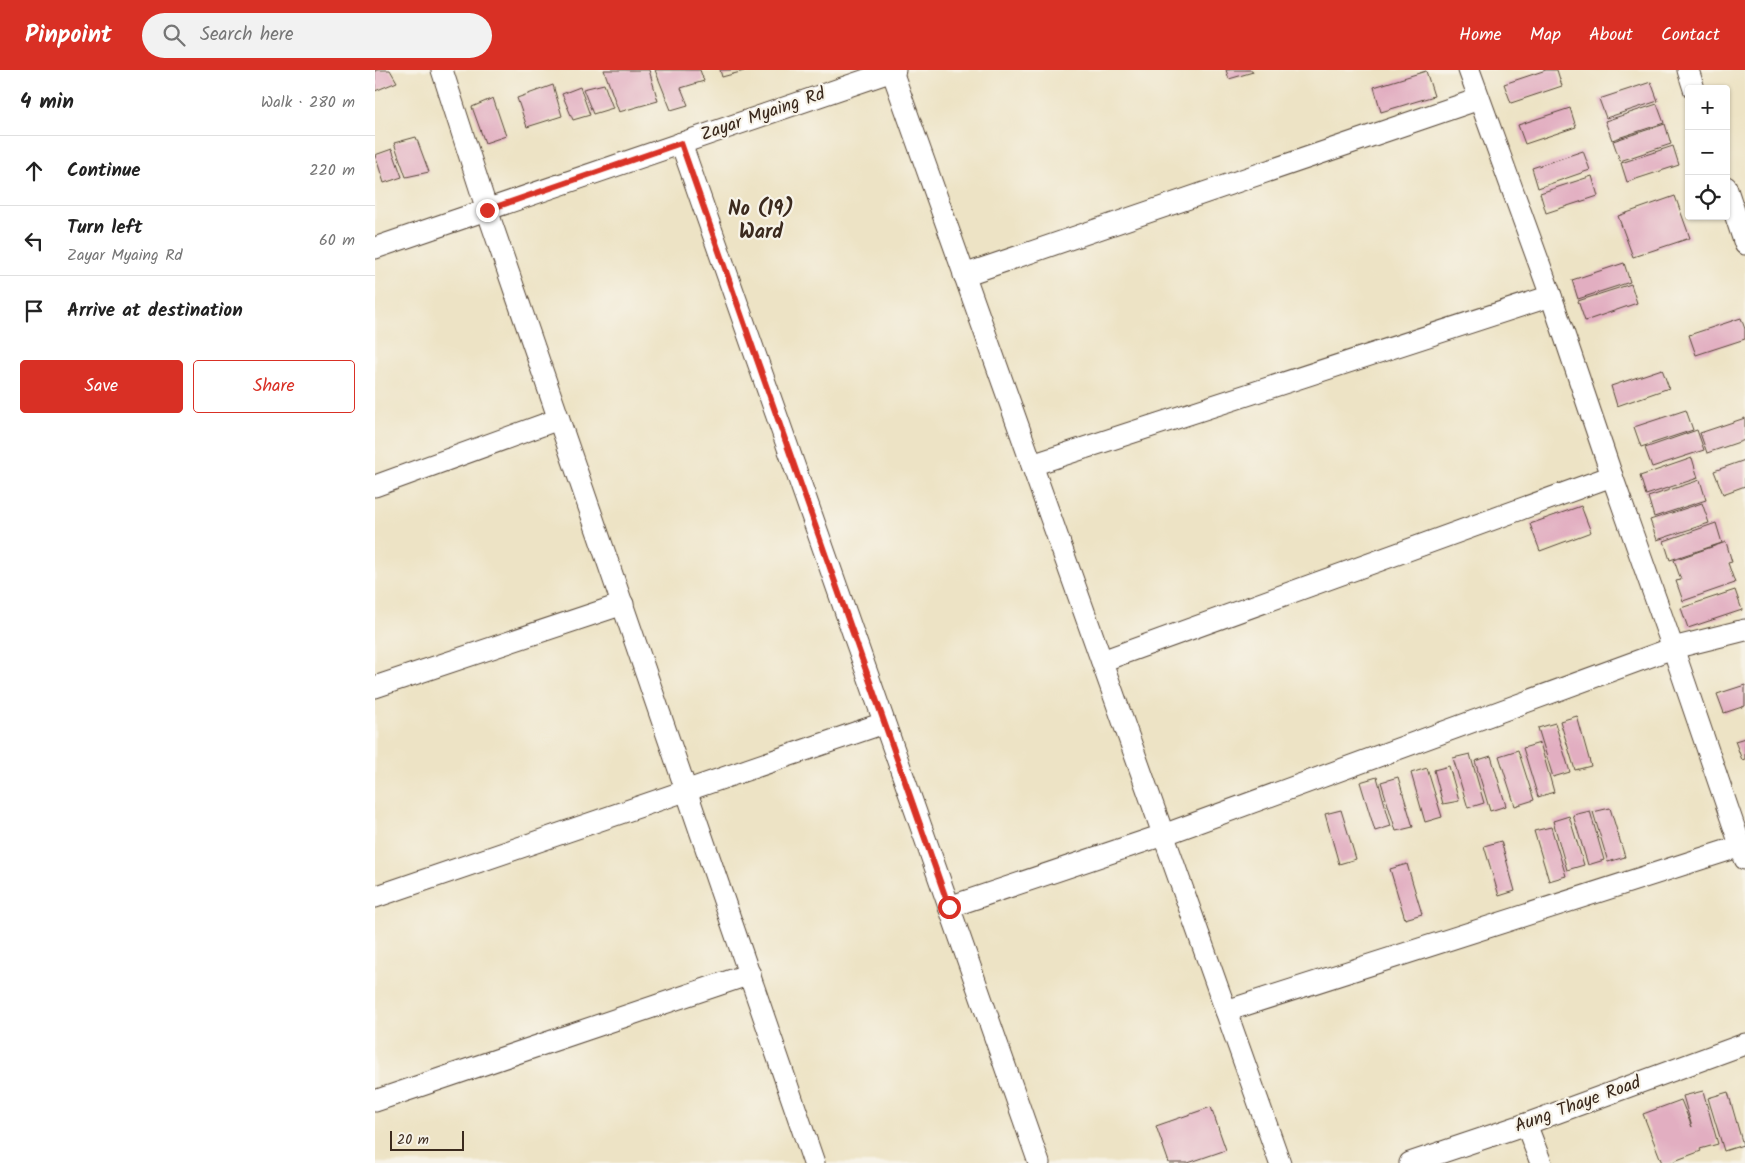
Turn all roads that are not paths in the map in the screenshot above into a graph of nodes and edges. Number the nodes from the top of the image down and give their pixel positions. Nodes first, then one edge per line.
1 (442, 70) edge
2 (1469, 70) edge
3 (1688, 70) edge
4 (893, 71) edge
5 (1693, 85) edge
6 (1479, 99) junction
7 (681, 143) junction
8 (1730, 199) edge
9 (487, 210) junction
10 (1745, 244) edge
11 (375, 248) edge
12 (964, 275) junction
13 (1551, 296) junction
14 (559, 419) junction
15 (1032, 465) junction
16 (1612, 476) junction
17 (375, 486) edge
18 (623, 604) junction
19 (1745, 630) edge
20 (1673, 648) junction
21 (1102, 661) junction
22 (375, 687) edge
23 (884, 723) junction
24 (687, 790) junction
25 (1163, 835) junction
26 (1743, 852) edge
27 (375, 897) edge
28 (949, 907) junction
29 (750, 974) junction
30 (1226, 1011) junction
31 (1745, 1044) edge
32 (375, 1101) edge
33 (1526, 1124) junction
34 (814, 1163) edge
35 (1039, 1163) edge
36 (1280, 1163) edge
37 (1410, 1163) edge
38 (1541, 1163) edge

1 - 9 street
2 - 6 street
3 - 5 street
4 - 7 street, Zayar Myaing Rd
4 - 12 street
6 - 12 street
6 - 13 street
7 - 9 street, Zayar Myaing Rd
7 - 23 street
8 - 10 street
9 - 11 street, Zayar Myaing Rd
9 - 14 street
12 - 15 street
13 - 15 street
13 - 16 street
14 - 17 street
14 - 18 street
15 - 21 street
16 - 20 street
16 - 21 street
18 - 22 street
18 - 24 street
19 - 20 street
20 - 25 street
20 - 26 street
21 - 25 street
23 - 24 street
23 - 28 street
24 - 27 street
24 - 29 street
25 - 28 street
25 - 30 street
26 - 30 street
28 - 35 street
29 - 32 street
29 - 34 street
30 - 36 street
31 - 33 street, Aung Thaye Road
33 - 37 street, Aung Thaye Road
33 - 38 street

